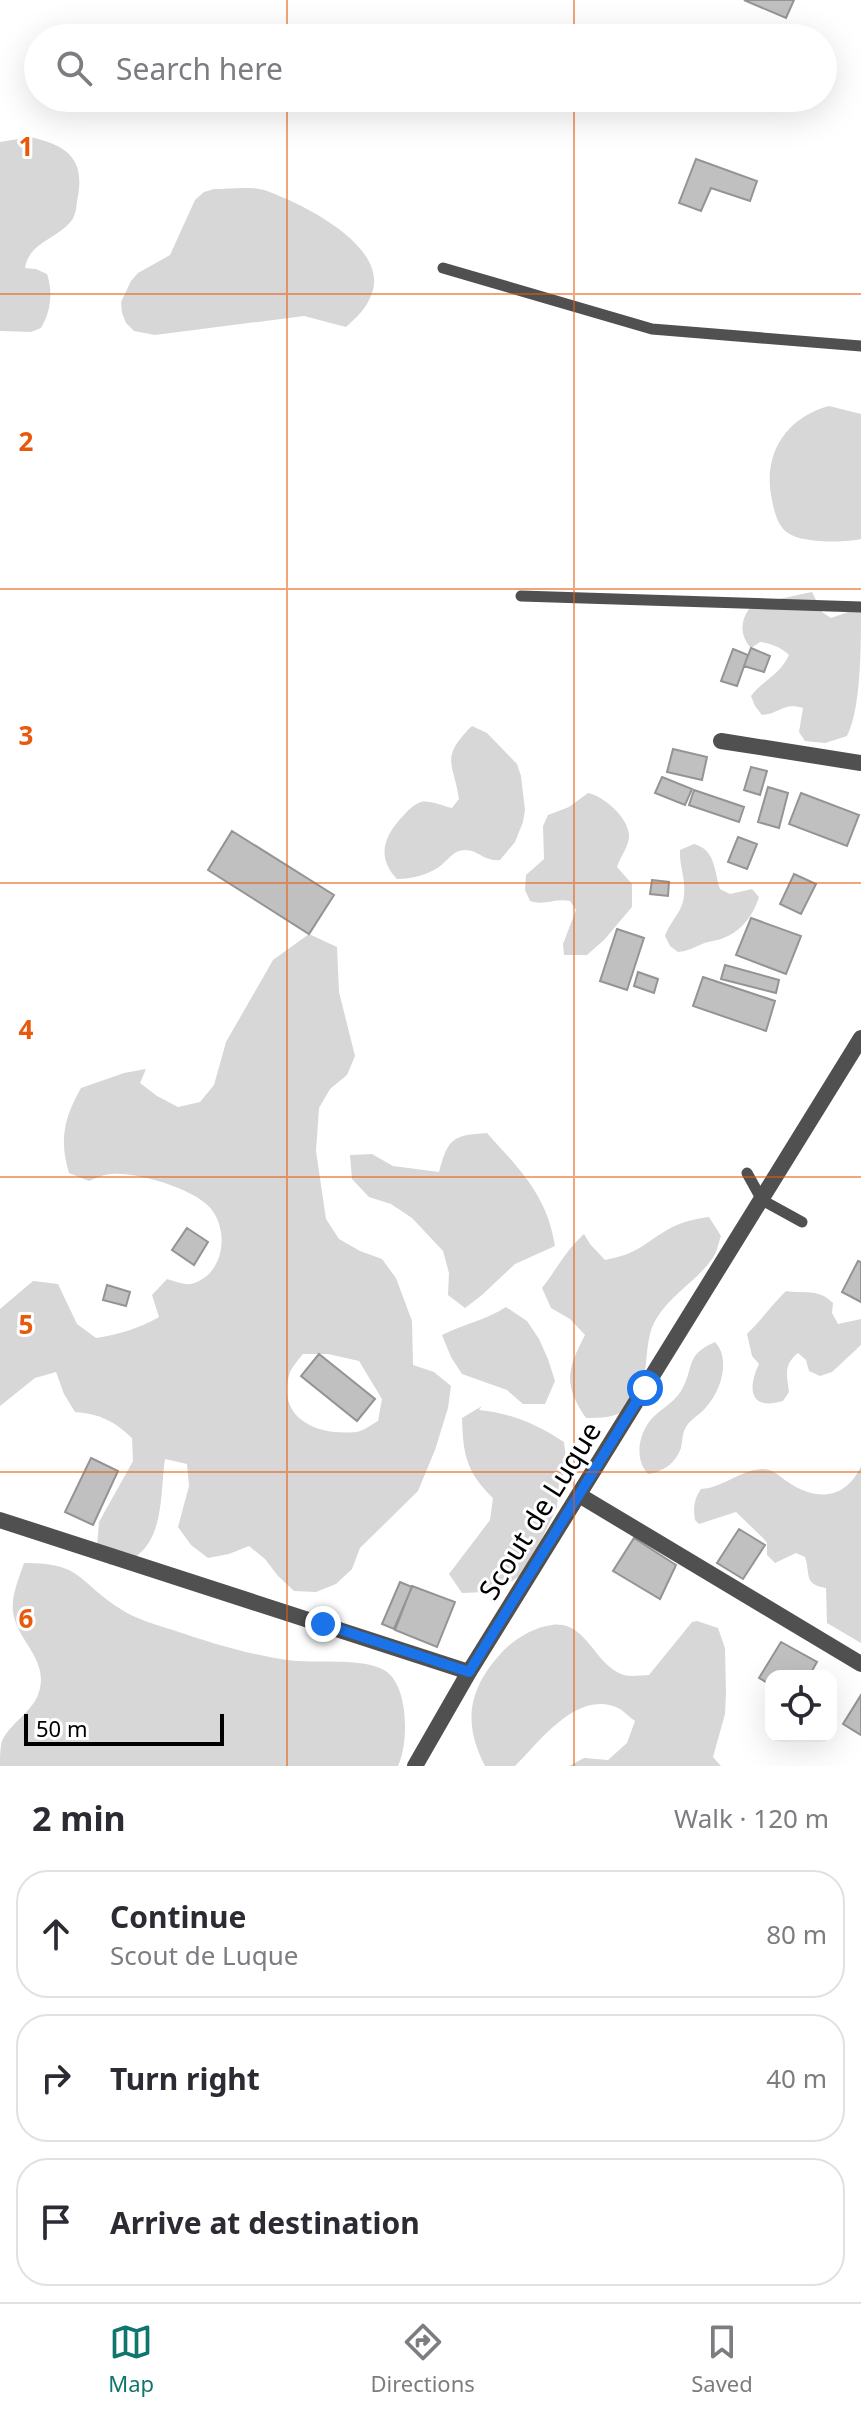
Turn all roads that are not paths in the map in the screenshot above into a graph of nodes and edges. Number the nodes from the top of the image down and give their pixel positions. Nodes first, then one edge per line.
1 (443, 268) dead end
2 (861, 346) edge
3 (521, 596) dead end
4 (861, 607) edge
5 (721, 741) dead end
6 (861, 763) edge
7 (861, 1038) edge
8 (747, 1173) dead end
9 (762, 1200) junction
10 (802, 1222) dead end
11 (579, 1495) junction
12 (0, 1520) edge
13 (861, 1664) edge
14 (469, 1672) junction
15 (415, 1766) edge

1 - 2 lane
3 - 4 lane
5 - 6 street
7 - 9 street, Scout de Luque
8 - 9 lane
9 - 10 lane
9 - 11 street, Scout de Luque
11 - 13 street
11 - 14 street, Scout de Luque
12 - 14 street
14 - 15 street, Scout de Luque

